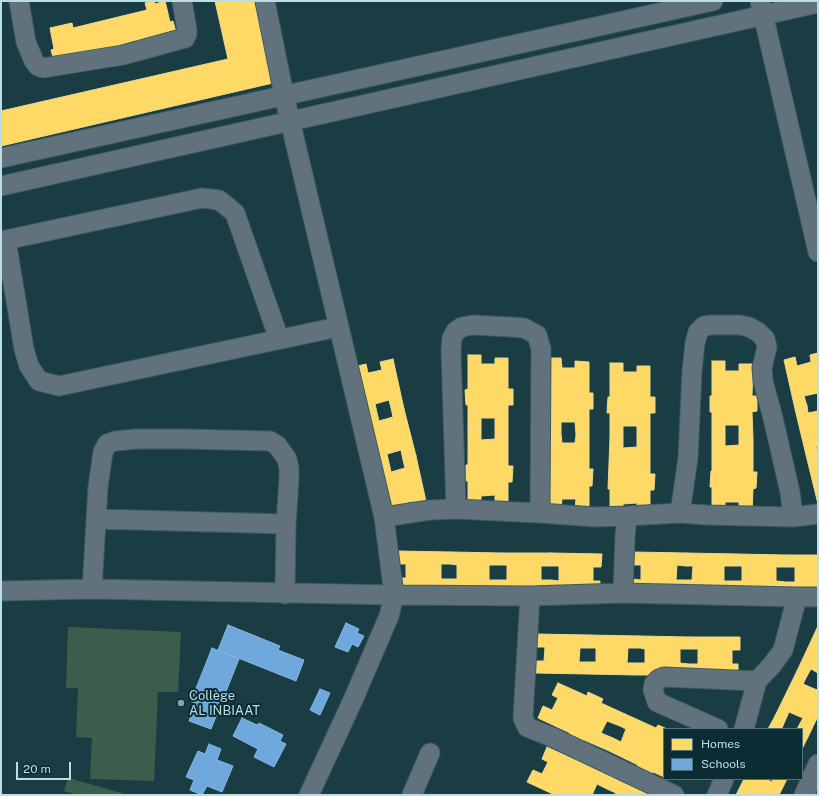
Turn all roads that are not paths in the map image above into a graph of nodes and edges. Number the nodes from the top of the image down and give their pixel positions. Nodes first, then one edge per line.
1 (19, 1) edge
2 (182, 1) edge
3 (265, 1) edge
4 (713, 1) edge
5 (818, 3) edge
6 (761, 8) edge
7 (284, 95) junction
8 (290, 121) junction
9 (1, 158) edge
10 (1, 186) edge
11 (3, 240) edge
12 (818, 252) edge
13 (338, 327) junction
14 (279, 339) junction
15 (456, 509) junction
16 (540, 513) junction
17 (680, 513) junction
18 (818, 514) edge
19 (627, 516) junction
20 (793, 516) junction
21 (384, 517) junction
22 (96, 519) junction
23 (286, 524) junction
24 (92, 589) junction
25 (1, 591) edge
26 (623, 593) junction
27 (285, 594) junction
28 (394, 595) junction
29 (530, 596) junction
30 (818, 596) edge
31 (797, 597) junction
32 (757, 681) junction
33 (716, 728) edge
34 (744, 728) edge
35 (430, 753) dead end
36 (818, 764) edge
37 (724, 780) edge
38 (309, 795) edge
39 (412, 795) edge
40 (674, 795) edge
41 (717, 795) edge
42 (804, 795) edge

1 - 2 street
3 - 7 street
4 - 7 street
5 - 6 street
6 - 8 street
6 - 12 street
7 - 8 street
7 - 9 street
8 - 10 street
8 - 13 street
11 - 14 street
11 - 14 street
13 - 14 street
13 - 21 street
15 - 16 street
15 - 16 street
15 - 21 street
16 - 19 street
17 - 19 street
17 - 20 street
17 - 20 street
18 - 20 street
19 - 26 street
21 - 28 street
22 - 23 street
22 - 23 street
22 - 24 street
23 - 27 street
24 - 25 street
24 - 27 street
26 - 29 street
26 - 31 street
27 - 28 street
28 - 29 street
28 - 38 street
29 - 40 street
30 - 31 street
31 - 32 street
32 - 33 street
32 - 34 street
35 - 39 street
36 - 42 street
37 - 41 street

